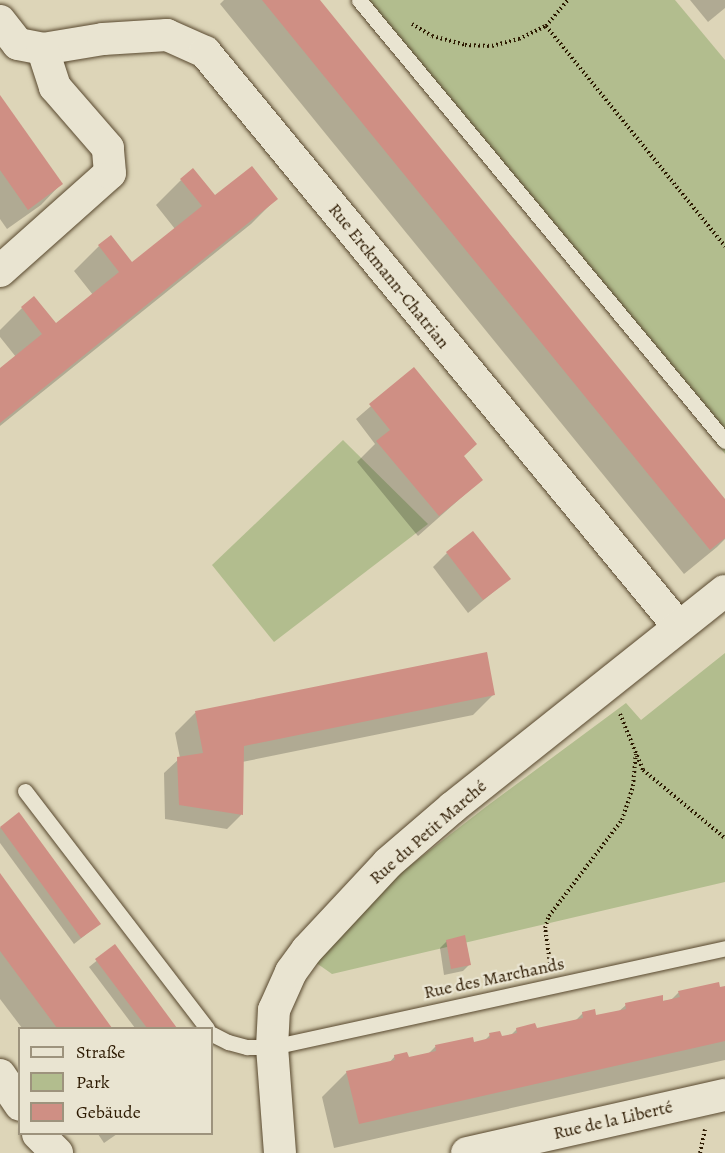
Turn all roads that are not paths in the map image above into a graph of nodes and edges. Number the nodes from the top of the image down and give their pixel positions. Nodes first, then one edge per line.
1 (359, 0) edge
2 (0, 21) edge
3 (43, 49) junction
4 (0, 271) edge
5 (725, 441) edge
6 (725, 591) edge
7 (679, 627) junction
8 (25, 791) dead end
9 (725, 948) edge
10 (205, 1027) edge
11 (213, 1034) edge
12 (272, 1047) junction
13 (0, 1075) edge
14 (725, 1095) edge
15 (18, 1102) edge
16 (39, 1135) edge
17 (57, 1153) edge
18 (280, 1153) edge
19 (466, 1153) edge

1 - 5 lane
2 - 3 street, Rue Erckmann-Chatrian
3 - 4 street
3 - 7 street, Rue Erckmann-Chatrian
6 - 7 street, Rue du Petit Marché
7 - 12 street, Rue du Petit Marché
8 - 10 lane
9 - 12 lane, Rue des Marchands
11 - 12 lane, Rue des Marchands
12 - 18 street, Rue du Petit Marché
13 - 15 street
14 - 19 street, Rue de la Liberté
16 - 17 street

